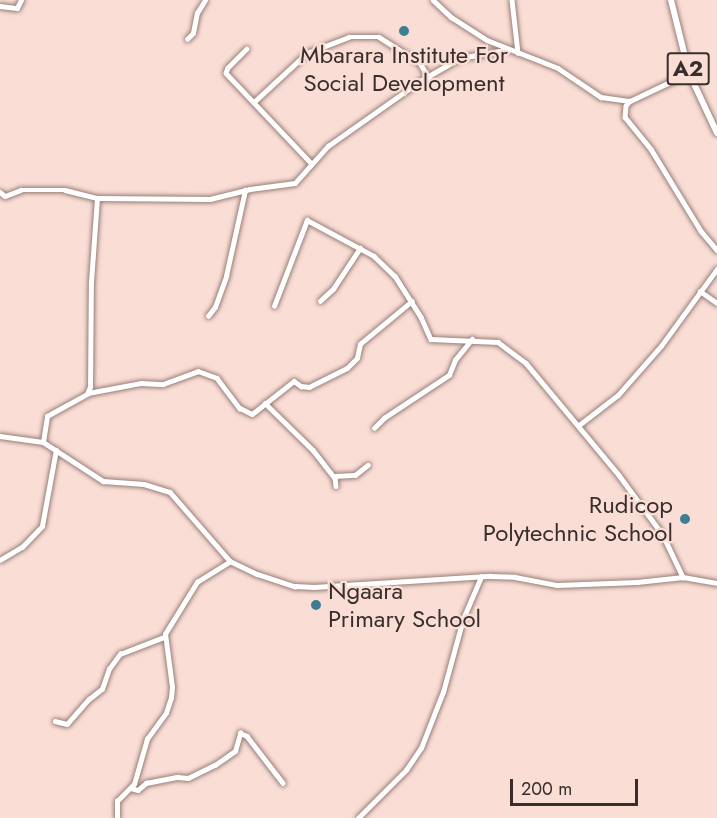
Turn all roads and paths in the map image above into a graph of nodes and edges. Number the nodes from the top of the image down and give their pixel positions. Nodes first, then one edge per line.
1 (21, 0) edge
2 (205, 0) edge
3 (433, 0) edge
4 (512, 0) edge
5 (671, 0) edge
6 (0, 6) edge
7 (187, 39) dead end
8 (247, 49) dead end
9 (506, 50) junction
10 (518, 53) junction
11 (689, 73) junction
12 (429, 78) junction
13 (630, 101) junction
14 (254, 102) junction
15 (717, 133) edge
16 (312, 164) junction
17 (245, 190) junction
18 (0, 192) edge
19 (98, 198) junction
20 (360, 248) junction
21 (717, 250) edge
22 (717, 269) edge
23 (700, 291) junction
24 (320, 301) dead end
25 (412, 301) junction
26 (717, 303) edge
27 (273, 306) dead end
28 (208, 316) dead end
29 (472, 339) junction
30 (88, 393) junction
31 (265, 403) junction
32 (579, 425) junction
33 (374, 428) dead end
34 (0, 436) edge
35 (43, 442) junction
36 (56, 450) junction
37 (368, 465) dead end
38 (334, 476) junction
39 (336, 486) dead end
40 (0, 560) edge
41 (230, 561) junction
42 (480, 577) junction
43 (682, 577) junction
44 (717, 583) edge
45 (164, 637) junction
46 (55, 721) dead end
47 (283, 783) dead end
48 (131, 789) junction
49 (117, 818) edge
50 (358, 818) edge

1 - 6 street
2 - 7 street
3 - 9 street
4 - 10 street
5 - 11 main road, A2
8 - 14 street
9 - 10 street
9 - 12 street
10 - 13 street
11 - 13 street
11 - 15 main road, A2
12 - 14 street
12 - 16 street
13 - 21 street
14 - 16 street
16 - 17 street
17 - 19 street
17 - 28 street
18 - 19 street
19 - 30 street
20 - 24 street
20 - 25 street
20 - 27 street
22 - 23 street
23 - 26 street
23 - 32 street
25 - 29 street
25 - 31 street
29 - 32 street
29 - 33 street
30 - 31 street
30 - 35 street
31 - 38 street
32 - 43 street
34 - 35 street
35 - 36 street
36 - 40 street
36 - 41 street
37 - 38 street
38 - 39 street
41 - 42 street
41 - 45 street
42 - 43 street
42 - 50 street
43 - 44 street
45 - 46 street
45 - 48 street
47 - 48 street
48 - 49 street

